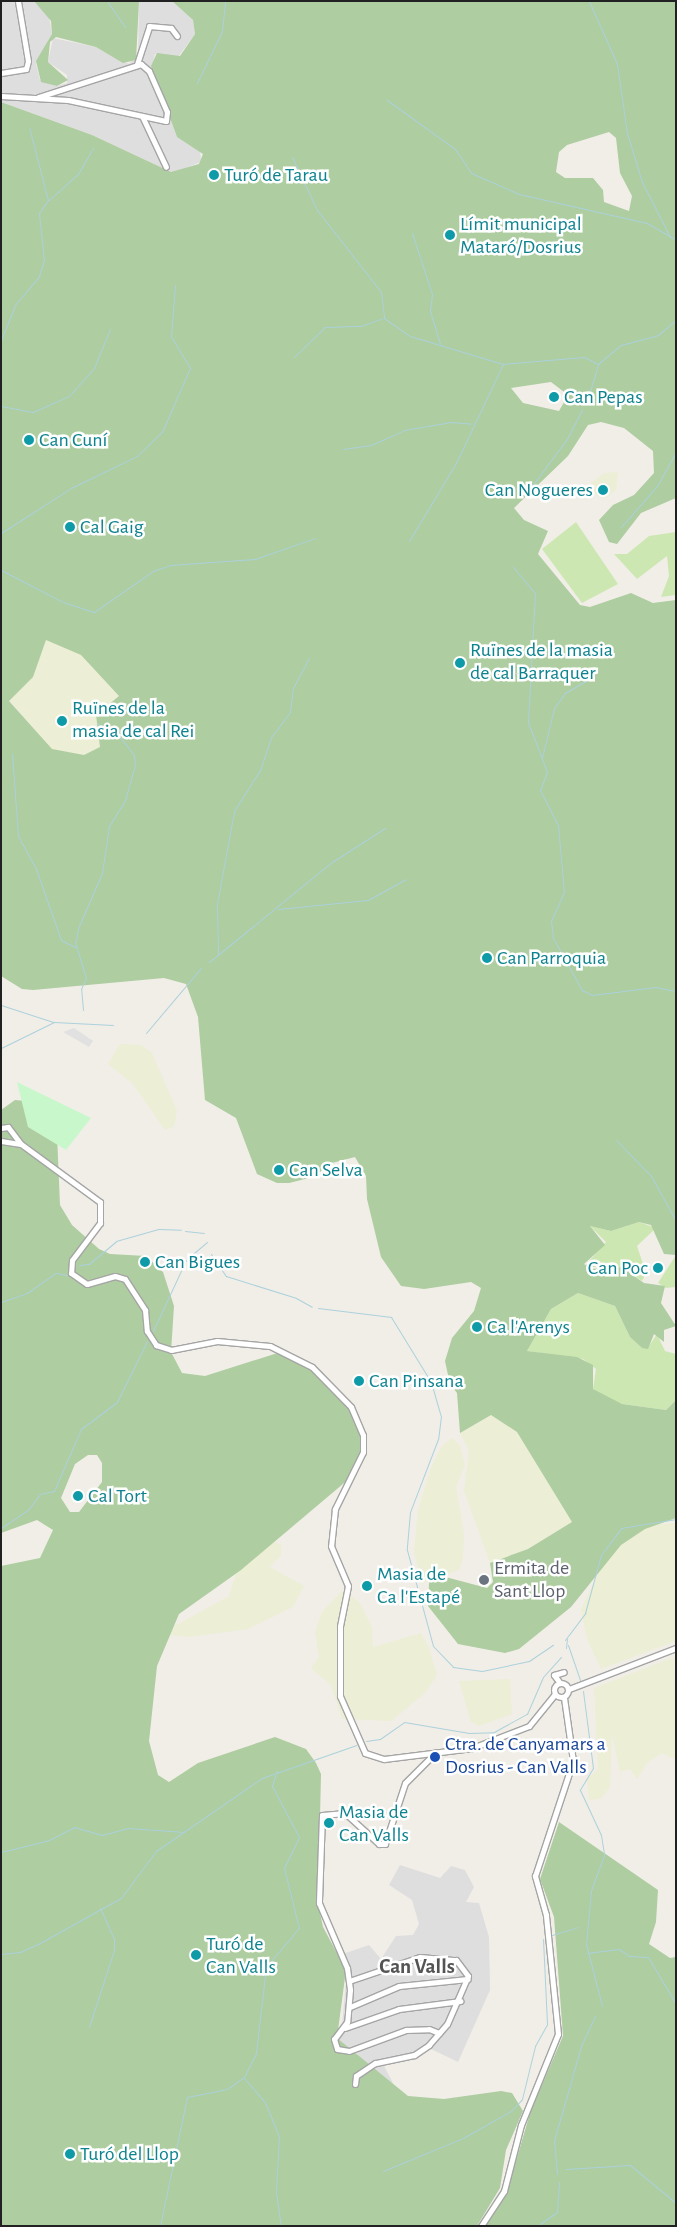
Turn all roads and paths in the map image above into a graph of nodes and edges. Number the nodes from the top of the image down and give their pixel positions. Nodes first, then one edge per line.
1 (18, 1) edge
2 (176, 36) dead end
3 (136, 64) junction
4 (1, 73) edge
5 (1, 96) edge
6 (38, 97) junction
7 (142, 116) junction
8 (166, 167) dead end
9 (1, 1128) edge
10 (1, 1141) edge
11 (21, 1144) junction
12 (676, 1648) edge
13 (564, 1672) dead end
14 (560, 1683) junction
15 (569, 1690) junction
16 (554, 1694) junction
17 (564, 1698) junction
18 (432, 1755) junction
19 (468, 1979) junction
20 (349, 1981) junction
21 (460, 2001) junction
22 (350, 2007) junction
23 (345, 2028) junction
24 (439, 2033) junction
25 (355, 2084) dead end
26 (481, 2226) edge

1 - 4 street
2 - 3 street
3 - 6 street
3 - 7 street
5 - 6 street
6 - 7 street
7 - 8 street
9 - 11 street
10 - 11 street
11 - 18 street
12 - 15 street
13 - 14 street
14 - 15 street
14 - 16 street
15 - 17 street
16 - 17 street
16 - 18 street
17 - 26 street
18 - 20 street
19 - 20 street
19 - 21 street
19 - 22 street
20 - 22 street
21 - 23 street
21 - 24 street
22 - 23 street
23 - 24 street
24 - 25 street

